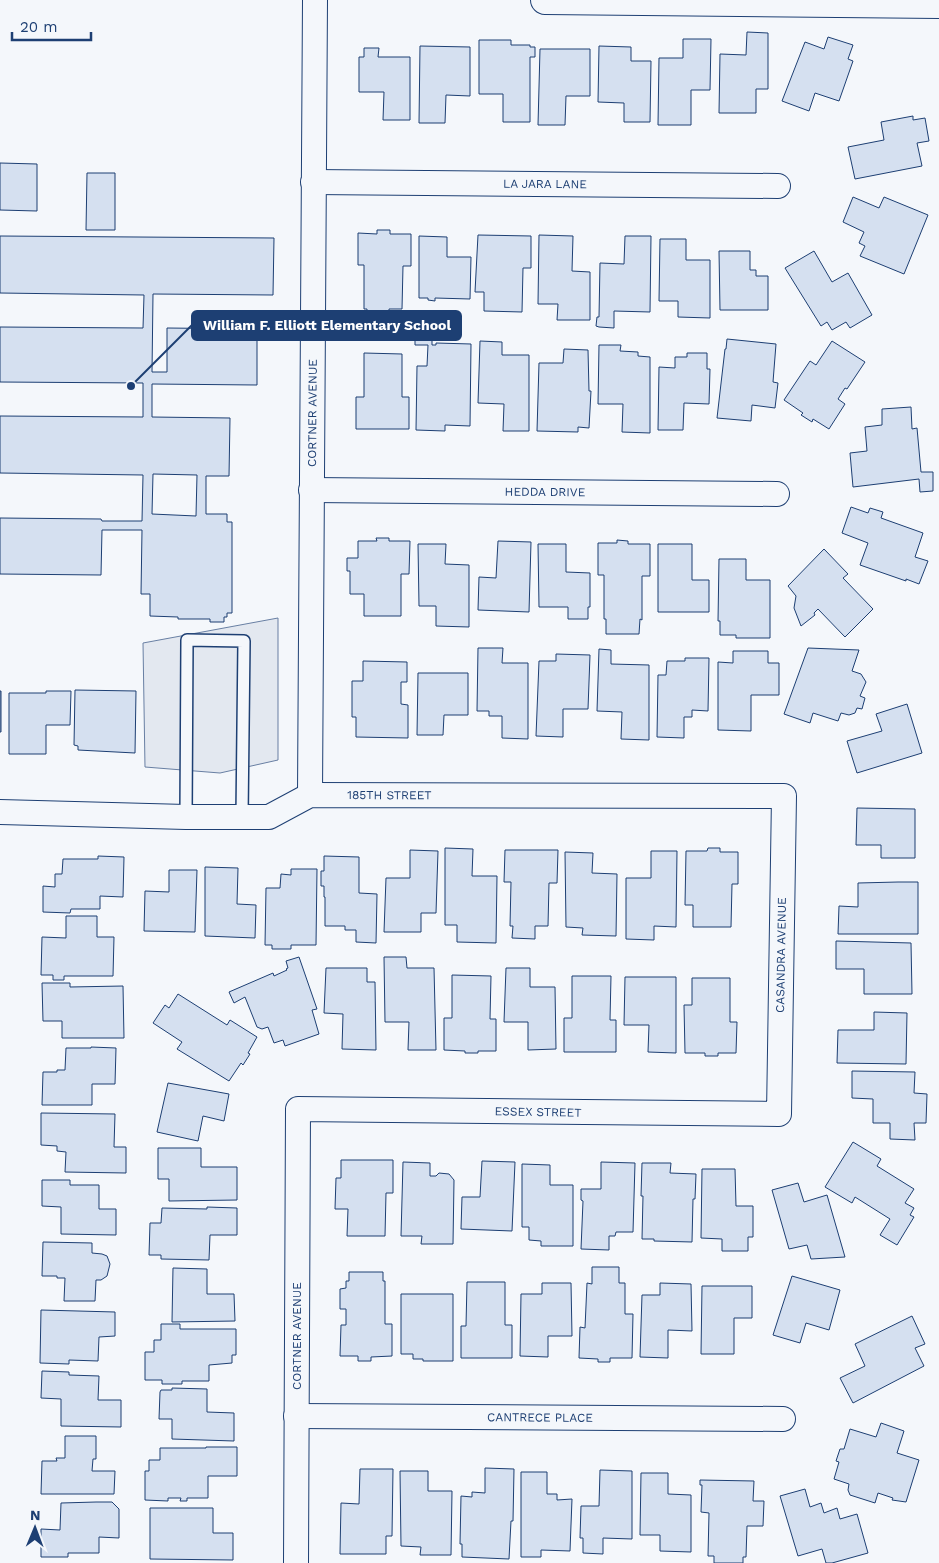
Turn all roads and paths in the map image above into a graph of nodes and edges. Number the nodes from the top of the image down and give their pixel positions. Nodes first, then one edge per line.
1 (315, 0) edge
2 (545, 0) edge
3 (927, 2) edge
4 (313, 182) junction
5 (778, 186) dead end
6 (312, 490) junction
7 (778, 494) dead end
8 (310, 795) junction
9 (784, 796) joint
10 (0, 812) edge
11 (242, 816) junction
12 (186, 817) junction
13 (298, 1109) joint
14 (779, 1114) joint
15 (296, 1416) junction
16 (783, 1419) dead end
17 (296, 1563) edge

1 - 4 street, CORTNER AVENUE
2 - 3 street
4 - 5 street, LA JARA LANE
4 - 6 street, CORTNER AVENUE
6 - 7 street, HEDDA DRIVE
6 - 8 street, CORTNER AVENUE
8 - 9 street, 185TH STREET
8 - 11 street, 185TH STREET
9 - 14 street, CASANDRA AVENUE
10 - 12 street, 185TH STREET
11 - 12 street, 185TH STREET
11 - 12 lane
13 - 14 street, ESSEX STREET
13 - 15 street, CORTNER AVENUE
15 - 16 street, CANTRECE PLACE
15 - 17 street, CORTNER AVENUE

